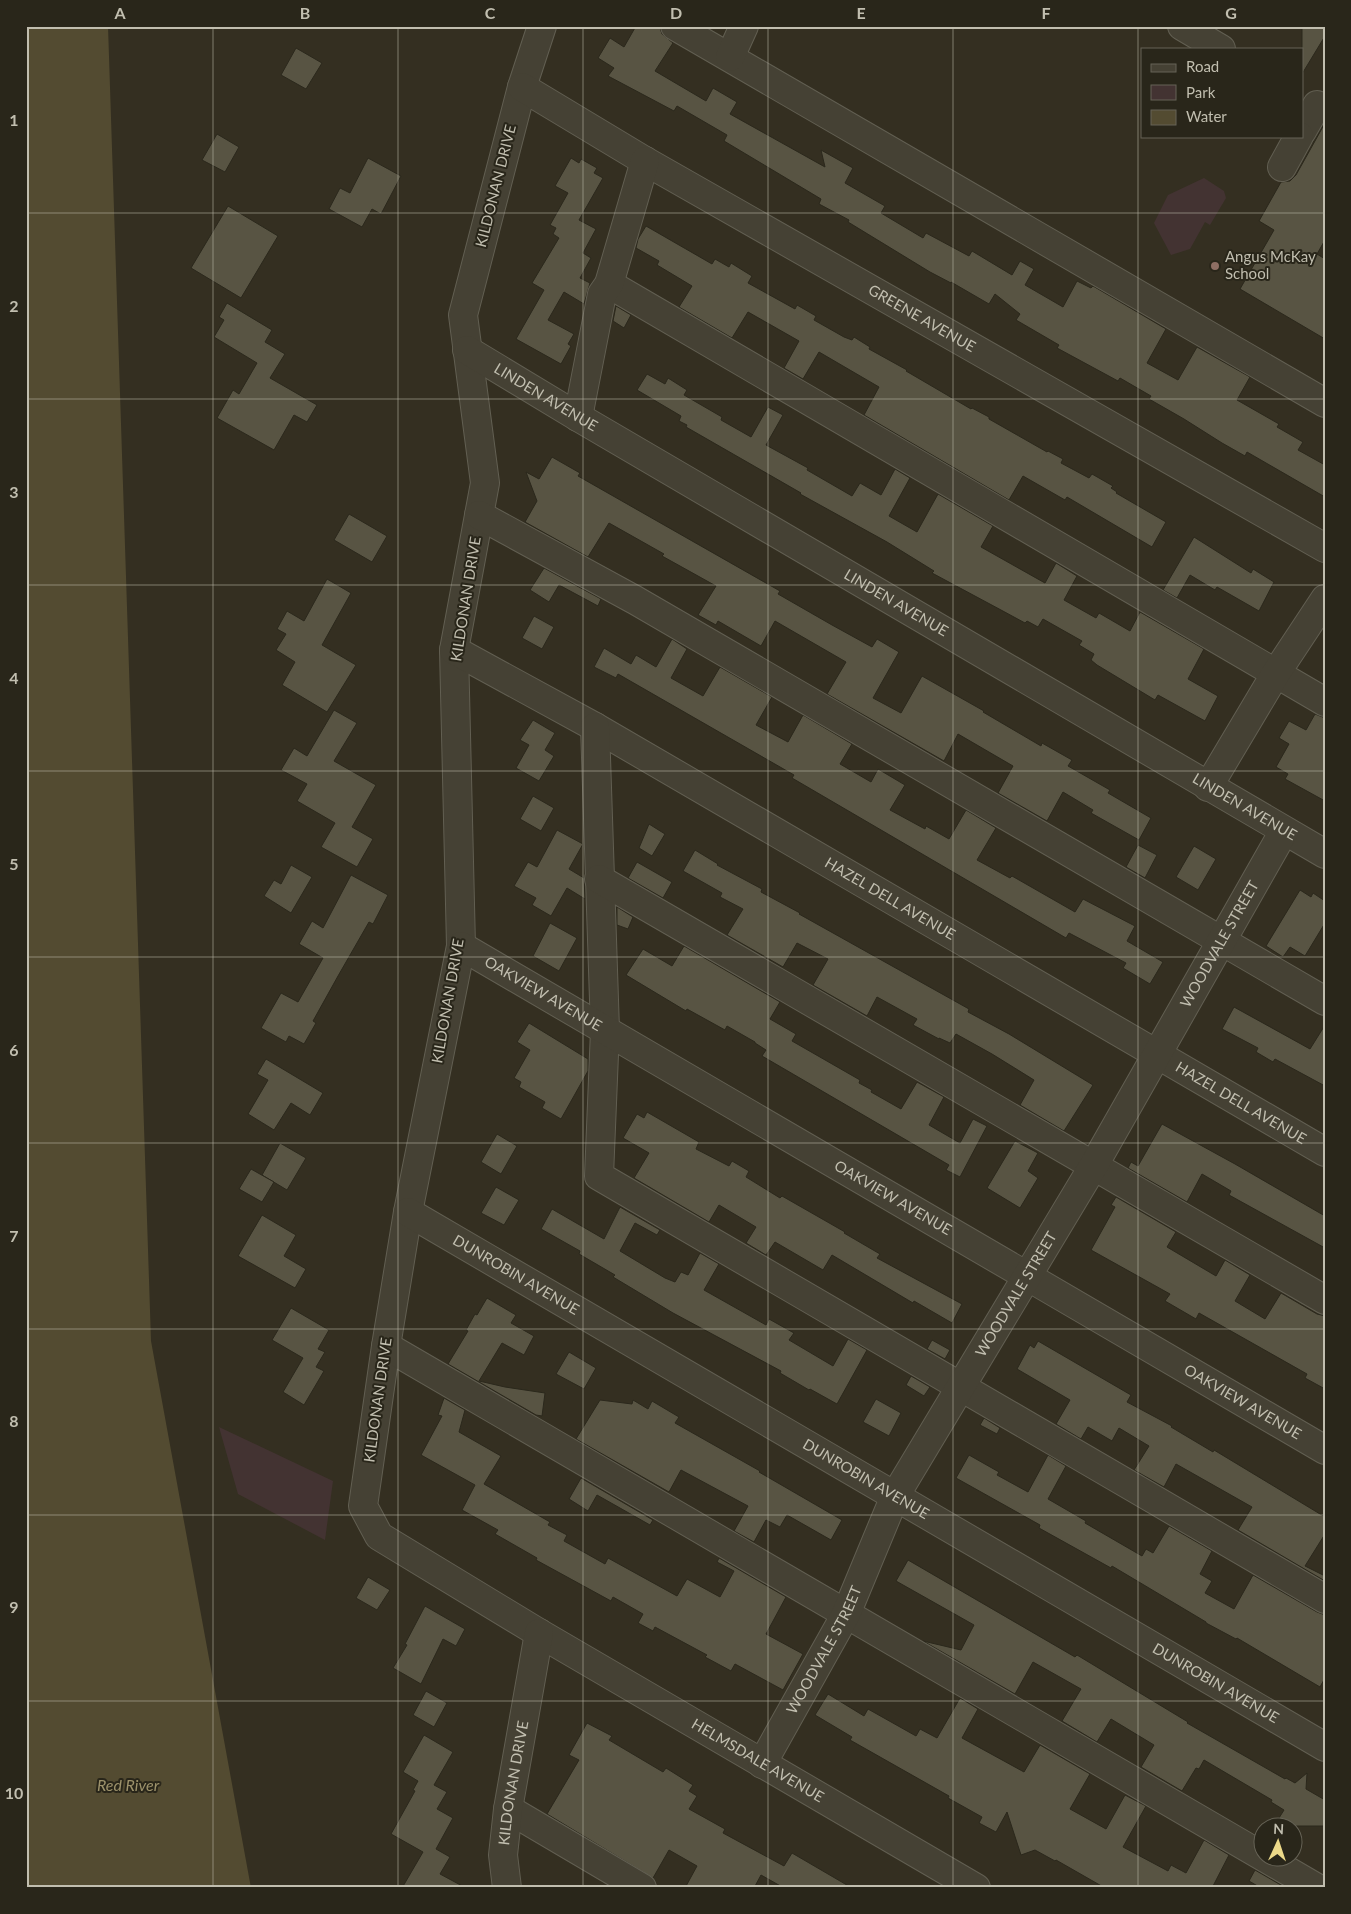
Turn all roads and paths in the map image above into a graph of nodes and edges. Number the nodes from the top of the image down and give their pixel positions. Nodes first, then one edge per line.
1 (542, 26) edge
2 (675, 26) edge
3 (744, 26) edge
4 (1182, 26) edge
5 (1219, 48) edge
6 (730, 57) junction
7 (522, 87) junction
8 (1315, 103) edge
9 (1304, 127) edge
10 (1299, 138) edge
11 (645, 161) junction
12 (1282, 167) dead end
13 (609, 284) junction
14 (467, 350) junction
15 (1325, 403) edge
16 (578, 417) junction
17 (479, 515) junction
18 (1325, 548) edge
19 (1325, 599) edge
20 (454, 650) junction
21 (1276, 674) junction
22 (1325, 702) edge
23 (595, 727) junction
24 (1208, 787) junction
25 (1284, 830) junction
26 (1325, 854) edge
27 (599, 879) junction
28 (1220, 940) junction
29 (461, 946) junction
30 (1325, 1001) edge
31 (605, 1030) junction
32 (1157, 1054) junction
33 (1325, 1152) edge
34 (1094, 1165) junction
35 (408, 1212) junction
36 (1026, 1276) junction
37 (1325, 1300) edge
38 (386, 1346) junction
39 (961, 1386) junction
40 (1325, 1450) edge
41 (895, 1496) junction
42 (1325, 1599) edge
43 (846, 1614) junction
44 (539, 1633) junction
45 (1325, 1746) edge
46 (762, 1764) junction
47 (508, 1809) junction
48 (507, 1888) edge
49 (642, 1888) edge
50 (976, 1888) edge
51 (1317, 1888) edge

1 - 7 street, KILDONAN DRIVE
2 - 6 street
3 - 6 street
4 - 5 street
6 - 15 street
7 - 11 street, GREENE AVENUE
7 - 14 street, KILDONAN DRIVE
8 - 9 street
10 - 12 street
11 - 13 street
11 - 18 street, GREENE AVENUE
13 - 16 street
13 - 21 street
14 - 16 street, LINDEN AVENUE
14 - 17 street, KILDONAN DRIVE
16 - 24 street, LINDEN AVENUE
17 - 20 street, KILDONAN DRIVE
17 - 28 street
19 - 21 street
20 - 23 street, HAZEL DELL AVENUE
20 - 29 street, KILDONAN DRIVE
21 - 22 street
21 - 24 street
23 - 27 street
23 - 32 street, HAZEL DELL AVENUE
24 - 25 street, LINDEN AVENUE
25 - 26 street, LINDEN AVENUE
25 - 28 street, WOODVALE STREET
27 - 31 street
27 - 34 street
28 - 30 street
28 - 32 street, WOODVALE STREET
29 - 31 street, OAKVIEW AVENUE
29 - 35 street, KILDONAN DRIVE
31 - 36 street, OAKVIEW AVENUE
31 - 39 street
32 - 33 street, HAZEL DELL AVENUE
32 - 34 street, WOODVALE STREET
34 - 36 street, WOODVALE STREET
34 - 37 street
35 - 38 street, KILDONAN DRIVE
35 - 41 street, DUNROBIN AVENUE
36 - 39 street, WOODVALE STREET
36 - 40 street, OAKVIEW AVENUE
38 - 43 street
38 - 44 street, KILDONAN DRIVE
39 - 41 street, WOODVALE STREET
39 - 42 street
41 - 43 street, WOODVALE STREET
41 - 45 street, DUNROBIN AVENUE
43 - 46 street, WOODVALE STREET
43 - 51 street
44 - 46 street, HELMSDALE AVENUE
44 - 47 street, KILDONAN DRIVE
46 - 50 street, HELMSDALE AVENUE
47 - 48 street, KILDONAN DRIVE
47 - 49 street

